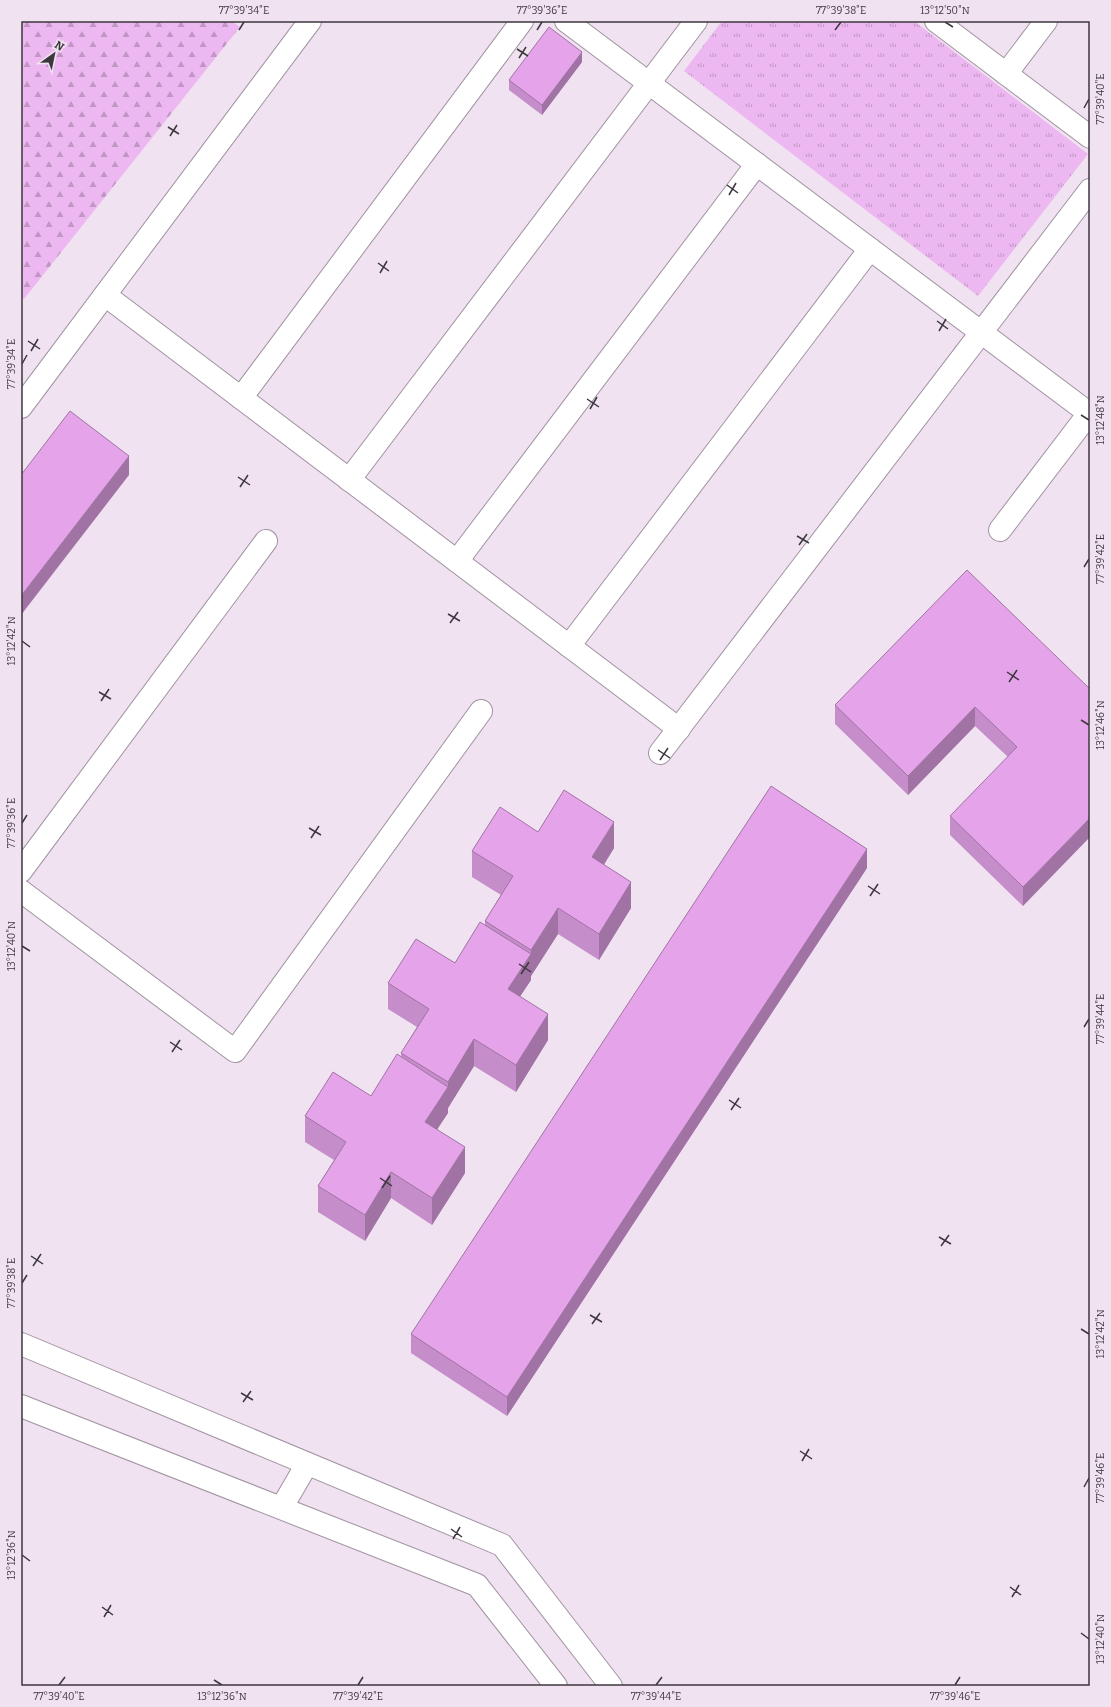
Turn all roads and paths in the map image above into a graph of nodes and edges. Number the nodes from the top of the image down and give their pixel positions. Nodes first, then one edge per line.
1 (310, 21) edge
2 (522, 21) edge
3 (566, 21) edge
4 (696, 21) edge
5 (936, 21) edge
6 (1046, 21) edge
7 (1006, 74) junction
8 (649, 83) junction
9 (1090, 137) edge
10 (757, 164) junction
11 (1090, 190) edge
12 (870, 248) junction
13 (105, 295) junction
14 (982, 332) junction
15 (241, 398) junction
16 (21, 407) edge
17 (1090, 413) edge
18 (349, 480) junction
19 (1000, 530) dead end
20 (266, 541) dead end
21 (457, 562) junction
22 (569, 646) junction
23 (482, 711) dead end
24 (679, 729) junction
25 (660, 753) dead end
26 (21, 871) edge
27 (21, 891) edge
28 (21, 1344) edge
29 (21, 1406) edge
30 (307, 1464) junction
31 (282, 1507) junction
32 (556, 1686) edge
33 (611, 1686) edge

1 - 13 street
2 - 15 street
3 - 8 street
4 - 8 street
5 - 7 street
6 - 7 street
7 - 9 street
8 - 10 street
8 - 18 street
10 - 12 street
10 - 21 street
11 - 14 street
12 - 14 street
12 - 22 street
13 - 15 street
13 - 16 street
14 - 17 street
14 - 24 street
15 - 18 street
17 - 19 street
18 - 21 street
20 - 26 street
21 - 22 street
22 - 24 street
23 - 27 street
24 - 25 street
28 - 30 street
29 - 31 street
30 - 31 street
30 - 33 street
31 - 32 street

